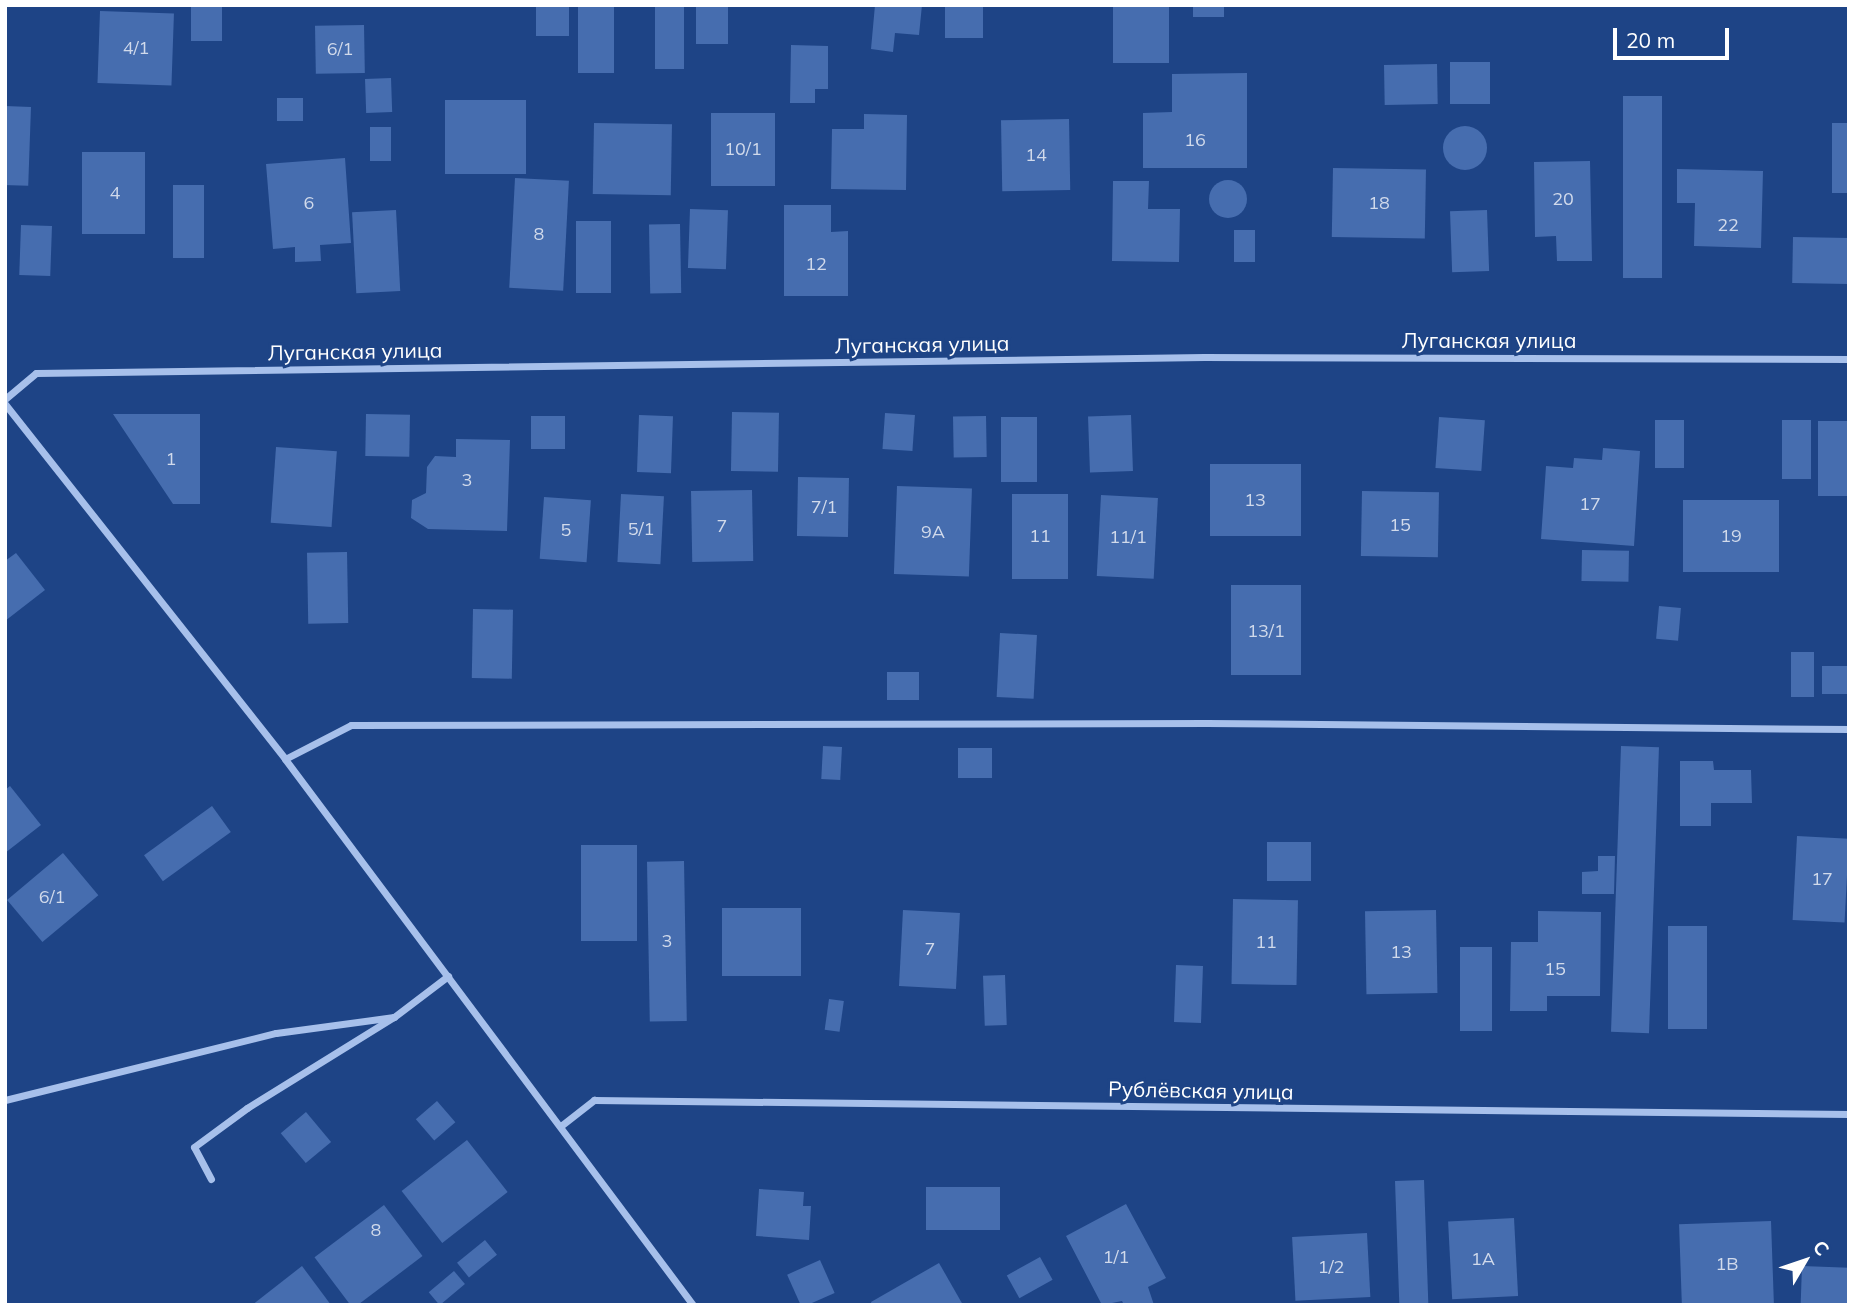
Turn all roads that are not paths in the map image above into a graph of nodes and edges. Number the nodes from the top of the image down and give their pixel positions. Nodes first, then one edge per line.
1 (1849, 359) edge
2 (5, 401) edge
3 (1849, 729) edge
4 (285, 759) junction
5 (448, 976) junction
6 (394, 1017) junction
7 (5, 1100) edge
8 (1849, 1114) edge
9 (562, 1125) junction
10 (211, 1180) dead end
11 (693, 1305) edge

1 - 2 street, Луганская улица
2 - 4 street
3 - 4 street
4 - 5 street
5 - 6 street
5 - 9 street
6 - 7 street
6 - 10 street
8 - 9 street, Рублёвская улица
9 - 11 street

